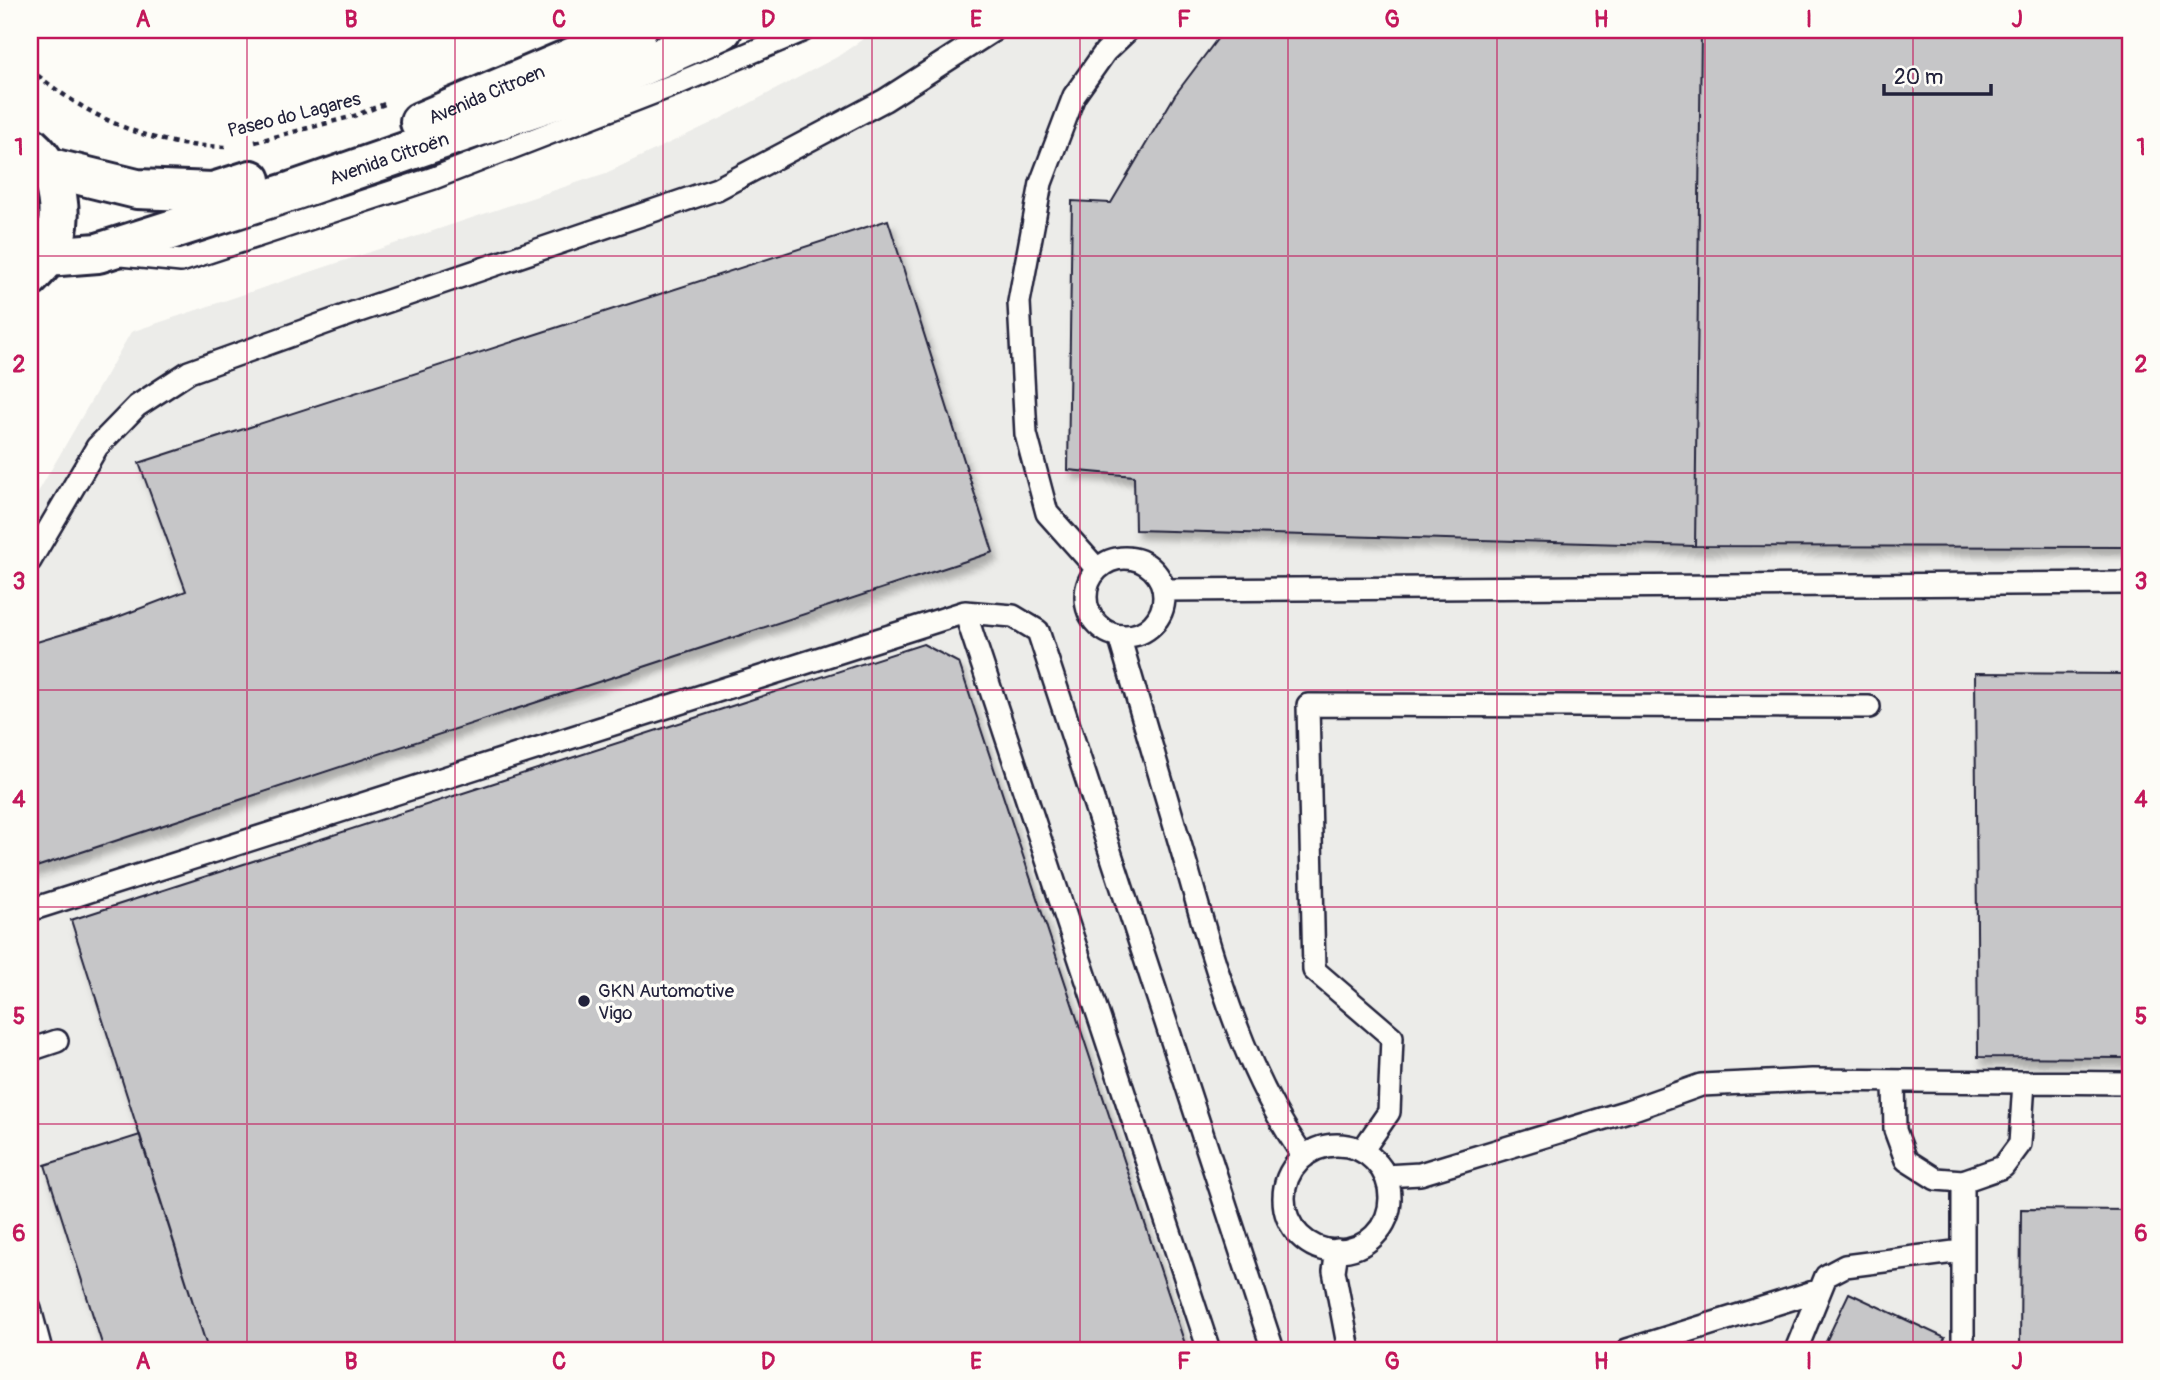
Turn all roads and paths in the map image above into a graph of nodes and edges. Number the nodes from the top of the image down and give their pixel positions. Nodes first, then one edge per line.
1 (637, 30) edge
2 (722, 30) edge
3 (804, 30) edge
4 (994, 30) edge
5 (1128, 30) edge
6 (30, 69) edge
7 (392, 101) dead end
8 (244, 145) dead end
9 (232, 148) dead end
10 (39, 156) edge
11 (98, 253) junction
12 (39, 267) edge
13 (30, 561) edge
14 (1097, 569) junction
15 (2130, 583) edge
16 (1164, 590) junction
17 (965, 612) junction
18 (1119, 636) junction
19 (1869, 707) dead end
20 (30, 910) edge
21 (57, 1041) dead end
22 (30, 1050) edge
23 (1894, 1082) junction
24 (2024, 1082) junction
25 (2130, 1083) edge
26 (1362, 1151) junction
27 (1304, 1157) junction
28 (1385, 1176) junction
29 (1963, 1181) junction
30 (1337, 1250) junction
31 (1962, 1251) junction
32 (1820, 1290) junction
33 (30, 1310) edge
34 (41, 1350) edge
35 (1209, 1350) edge
36 (1273, 1350) edge
37 (1349, 1350) edge
38 (1627, 1350) edge
39 (1796, 1350) edge
40 (1963, 1350) edge

1 - 10 main road, Avenida Citroen
2 - 11 main road, Avenida Citroën
3 - 11 lane
4 - 13 lane
5 - 14 lane
6 - 9 path, Paseo do Lagares
7 - 8 path, Paseo do Lagares
10 - 12 main road
11 - 12 main road, Avenida Citroën
14 - 16 lane
14 - 18 lane
15 - 16 lane
16 - 18 lane
17 - 20 lane
17 - 35 lane
17 - 36 lane
18 - 27 lane
19 - 26 lane
21 - 22 lane
23 - 24 lane
23 - 28 lane
23 - 29 lane
24 - 25 lane
24 - 29 lane
26 - 27 lane
26 - 28 lane
27 - 30 lane
28 - 30 lane
29 - 31 lane
30 - 37 lane
31 - 32 lane
31 - 40 lane
32 - 38 lane
32 - 39 lane
33 - 34 lane

